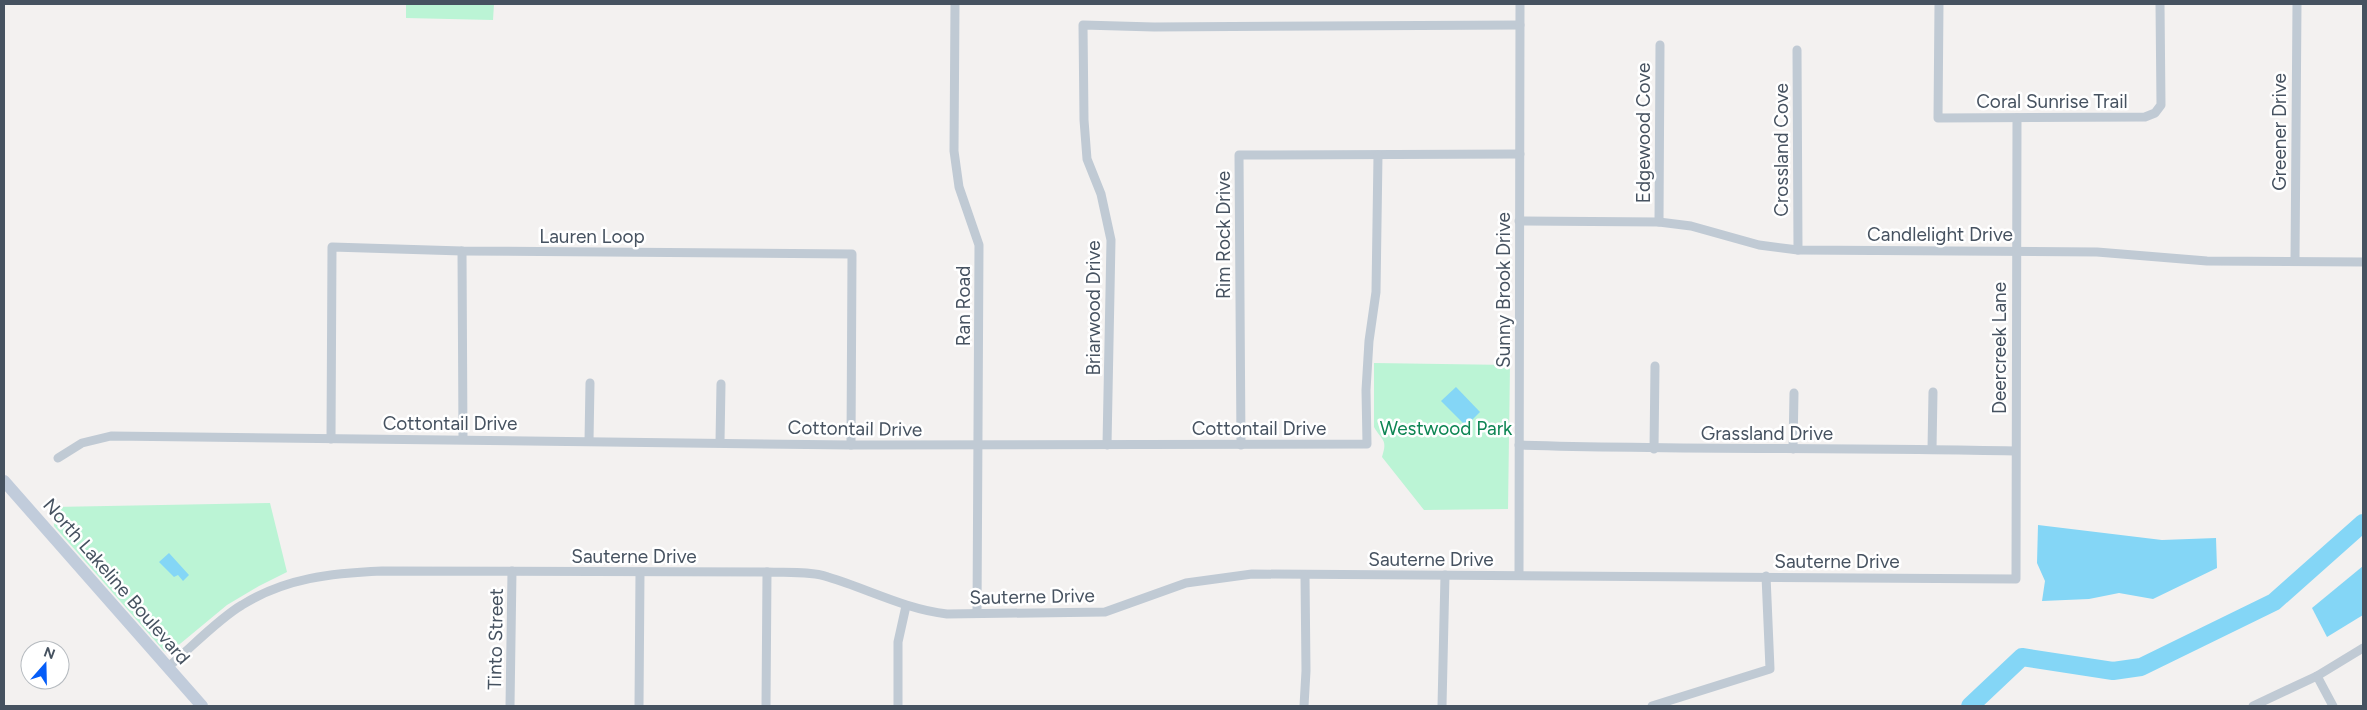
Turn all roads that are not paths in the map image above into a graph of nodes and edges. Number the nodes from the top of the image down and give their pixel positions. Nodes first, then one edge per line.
1 (955, 4) edge
2 (1520, 4) edge
3 (1938, 4) edge
4 (2160, 4) edge
5 (2297, 4) edge
6 (1520, 25) junction
7 (1660, 45) dead end
8 (1797, 50) dead end
9 (2017, 118) junction
10 (1520, 154) junction
11 (1378, 155) junction
12 (1520, 221) junction
13 (1659, 222) junction
14 (1798, 250) junction
15 (462, 251) junction
16 (2017, 251) junction
17 (2295, 261) junction
18 (2363, 262) edge
19 (1655, 366) dead end
20 (590, 383) dead end
21 (721, 384) dead end
22 (1933, 392) dead end
23 (1794, 393) dead end
24 (463, 439) junction
25 (331, 440) junction
26 (590, 441) junction
27 (720, 442) junction
28 (851, 445) junction
29 (978, 445) junction
30 (1107, 445) junction
31 (1241, 445) junction
32 (1519, 445) junction
33 (1654, 449) junction
34 (1793, 449) junction
35 (1932, 449) junction
36 (2015, 451) junction
37 (58, 458) dead end
38 (4, 481) edge
39 (512, 571) junction
40 (640, 572) junction
41 (767, 572) junction
42 (1305, 575) junction
43 (1445, 575) junction
44 (1519, 576) junction
45 (1766, 576) junction
46 (2016, 579) joint
47 (906, 606) junction
48 (977, 613) junction
49 (2363, 648) edge
50 (168, 667) junction
51 (2317, 676) junction
52 (202, 706) edge
53 (510, 706) edge
54 (639, 706) edge
55 (766, 706) edge
56 (898, 706) edge
57 (1304, 706) edge
58 (1442, 706) edge
59 (1652, 706) edge
60 (2253, 706) edge
61 (2333, 706) edge

1 - 29 street, Ran Road
2 - 6 street, Sunny Brook Drive
3 - 9 street, Coral Sunrise Trail
4 - 9 street, Coral Sunrise Trail
5 - 17 street, Greener Drive
6 - 10 street, Sunny Brook Drive
6 - 30 street, Briarwood Drive
7 - 13 street, Edgewood Cove
8 - 14 street, Crossland Cove
9 - 16 street, Deercreek Lane
10 - 11 street, Rim Rock Drive
10 - 12 street, Sunny Brook Drive
11 - 31 street, Cottontail Drive
11 - 31 street, Rim Rock Drive
12 - 13 street, Candlelight Drive
12 - 32 street, Sunny Brook Drive
13 - 14 street, Candlelight Drive
14 - 16 street, Candlelight Drive
15 - 24 street
15 - 25 street, Lauren Loop
15 - 28 street, Lauren Loop
16 - 17 street, Candlelight Drive
16 - 36 street, Deercreek Lane
17 - 18 street, Candlelight Drive
19 - 33 street
20 - 26 street
21 - 27 street
22 - 35 street
23 - 34 street
24 - 25 street, Cottontail Drive
24 - 26 street, Cottontail Drive
25 - 37 street, Cottontail Drive
26 - 27 street, Cottontail Drive
27 - 28 street, Cottontail Drive
28 - 29 street, Cottontail Drive
29 - 30 street, Cottontail Drive
29 - 48 street, Ran Road
30 - 31 street, Cottontail Drive
32 - 33 street, Grassland Drive
32 - 44 street, Sunny Brook Drive
33 - 34 street, Grassland Drive
34 - 35 street, Grassland Drive
35 - 36 street, Grassland Drive
36 - 46 street, Deercreek Lane
38 - 50 street, North Lakeline Boulevard
39 - 40 street, Sauterne Drive
39 - 50 street, Sauterne Drive
39 - 53 street, Tinto Street
40 - 41 street, Sauterne Drive
40 - 54 street
41 - 47 street, Sauterne Drive
41 - 55 street
42 - 43 street, Sauterne Drive
42 - 48 street, Sauterne Drive
42 - 57 street
43 - 44 street, Sauterne Drive
43 - 58 street
44 - 45 street, Sauterne Drive
45 - 46 street, Sauterne Drive
45 - 59 street
47 - 48 street, Sauterne Drive
47 - 56 street
49 - 51 street
50 - 52 street, North Lakeline Boulevard
51 - 60 street
51 - 61 street

